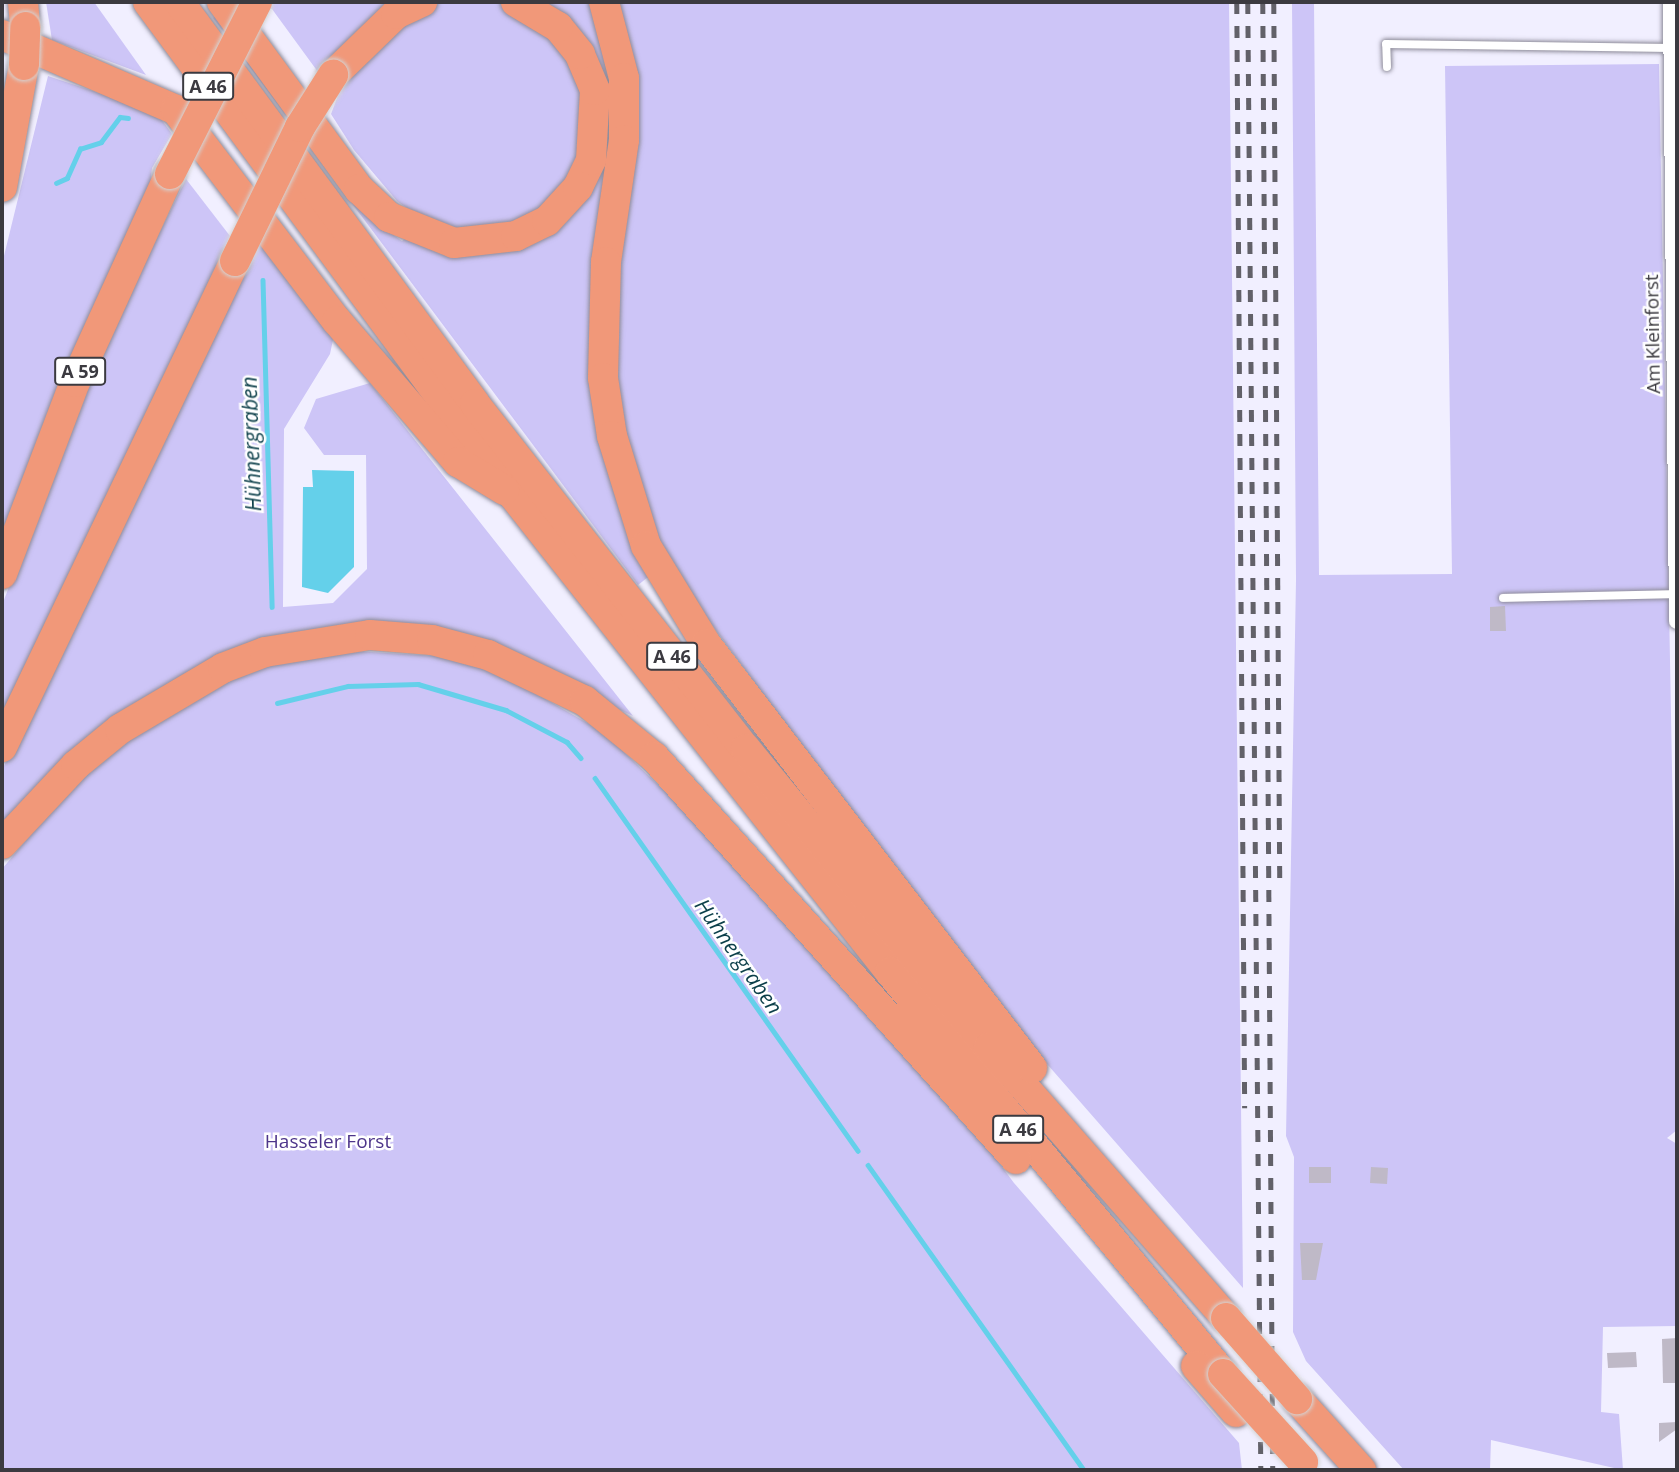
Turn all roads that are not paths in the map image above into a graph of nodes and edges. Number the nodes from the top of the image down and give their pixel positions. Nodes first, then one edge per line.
1 (148, 2) edge
2 (179, 2) edge
3 (222, 2) edge
4 (257, 2) edge
5 (422, 2) edge
6 (516, 2) edge
7 (604, 2) edge
8 (1671, 2) edge
9 (17, 21) edge
10 (1674, 48) edge
11 (1387, 67) dead end
12 (2, 187) edge
13 (513, 495) junction
14 (2, 574) edge
15 (1677, 594) edge
16 (1503, 598) dead end
17 (1677, 621) edge
18 (2, 747) edge
19 (2, 844) edge
20 (1198, 1285) junction
21 (1300, 1467) edge
22 (1361, 1470) edge

1 - 13 highway, A 46
2 - 20 highway, A 46
3 - 6 highway
4 - 14 highway, A 59, bridge
5 - 18 highway, bridge
7 - 20 highway
8 - 10 street, Am Kleinforst
9 - 12 highway, bridge
9 - 13 highway
10 - 11 lane
10 - 15 street, Am Kleinforst
13 - 21 highway, A 46, bridge
15 - 16 lane
15 - 17 street, Am Kleinforst
19 - 21 highway
20 - 22 highway, A 46, bridge

